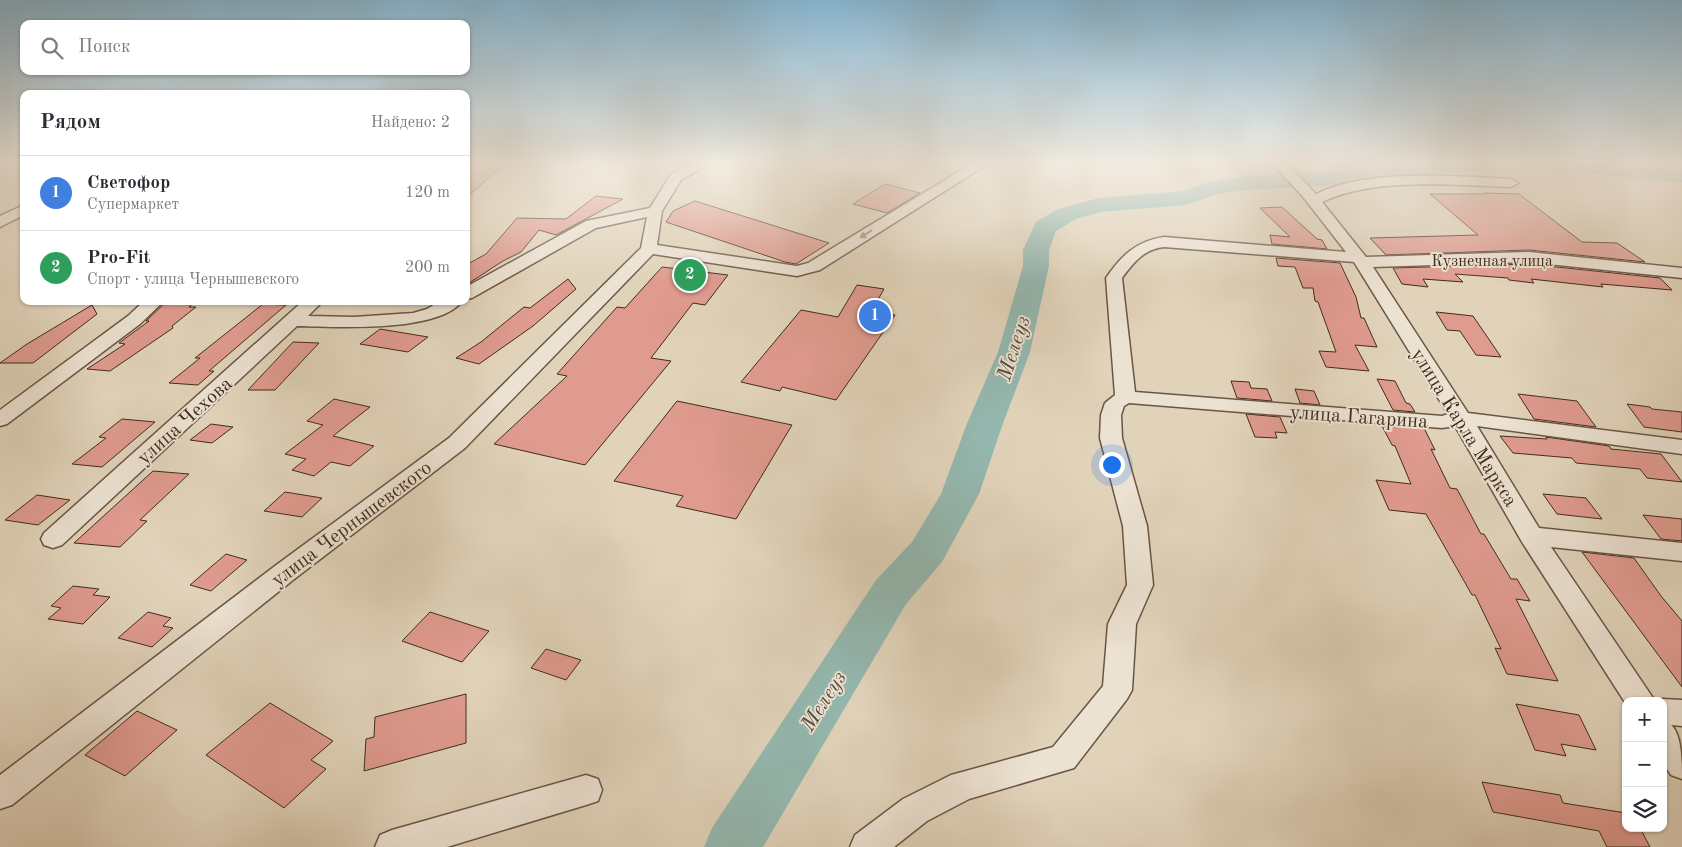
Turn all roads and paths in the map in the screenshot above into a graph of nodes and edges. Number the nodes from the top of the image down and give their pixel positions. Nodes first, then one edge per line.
1 (660, 203) edge
2 (918, 203) edge
3 (1316, 203) edge
4 (20, 211) edge
5 (655, 211) junction
6 (0, 222) edge
7 (649, 249) junction
8 (1361, 260) junction
9 (1682, 274) edge
10 (470, 292) edge
11 (151, 305) edge
12 (310, 305) edge
13 (446, 305) edge
14 (293, 321) junction
15 (1125, 397) junction
16 (1461, 418) junction
17 (0, 420) edge
18 (1682, 448) edge
19 (1531, 536) junction
20 (53, 539) dead end
21 (1682, 552) edge
22 (1637, 697) edge
23 (1667, 712) edge
24 (1682, 713) edge
25 (1667, 742) edge
26 (1682, 765) edge
27 (586, 790) dead end
28 (0, 794) edge
29 (392, 847) edge
30 (867, 847) edge

1 - 5 street
2 -> 7 street
3 - 8 street, улица Карла Маркса
4 - 6 street
5 - 7 street
5 - 10 street
7 - 28 street, улица Чернышевского
8 - 9 street, Кузнечная улица
8 - 15 street, Кузнечная улица
8 - 16 street, улица Карла Маркса
11 - 17 street
12 - 14 street, улица Чехова
13 - 14 street
14 - 20 street, улица Чехова
15 - 16 street, улица Гагарина
15 - 30 street
16 - 18 street, улица Гагарина
16 - 19 street, улица Карла Маркса
19 - 21 street
19 - 22 street, улица Карла Маркса
23 - 24 street
25 - 26 street
27 - 29 street

